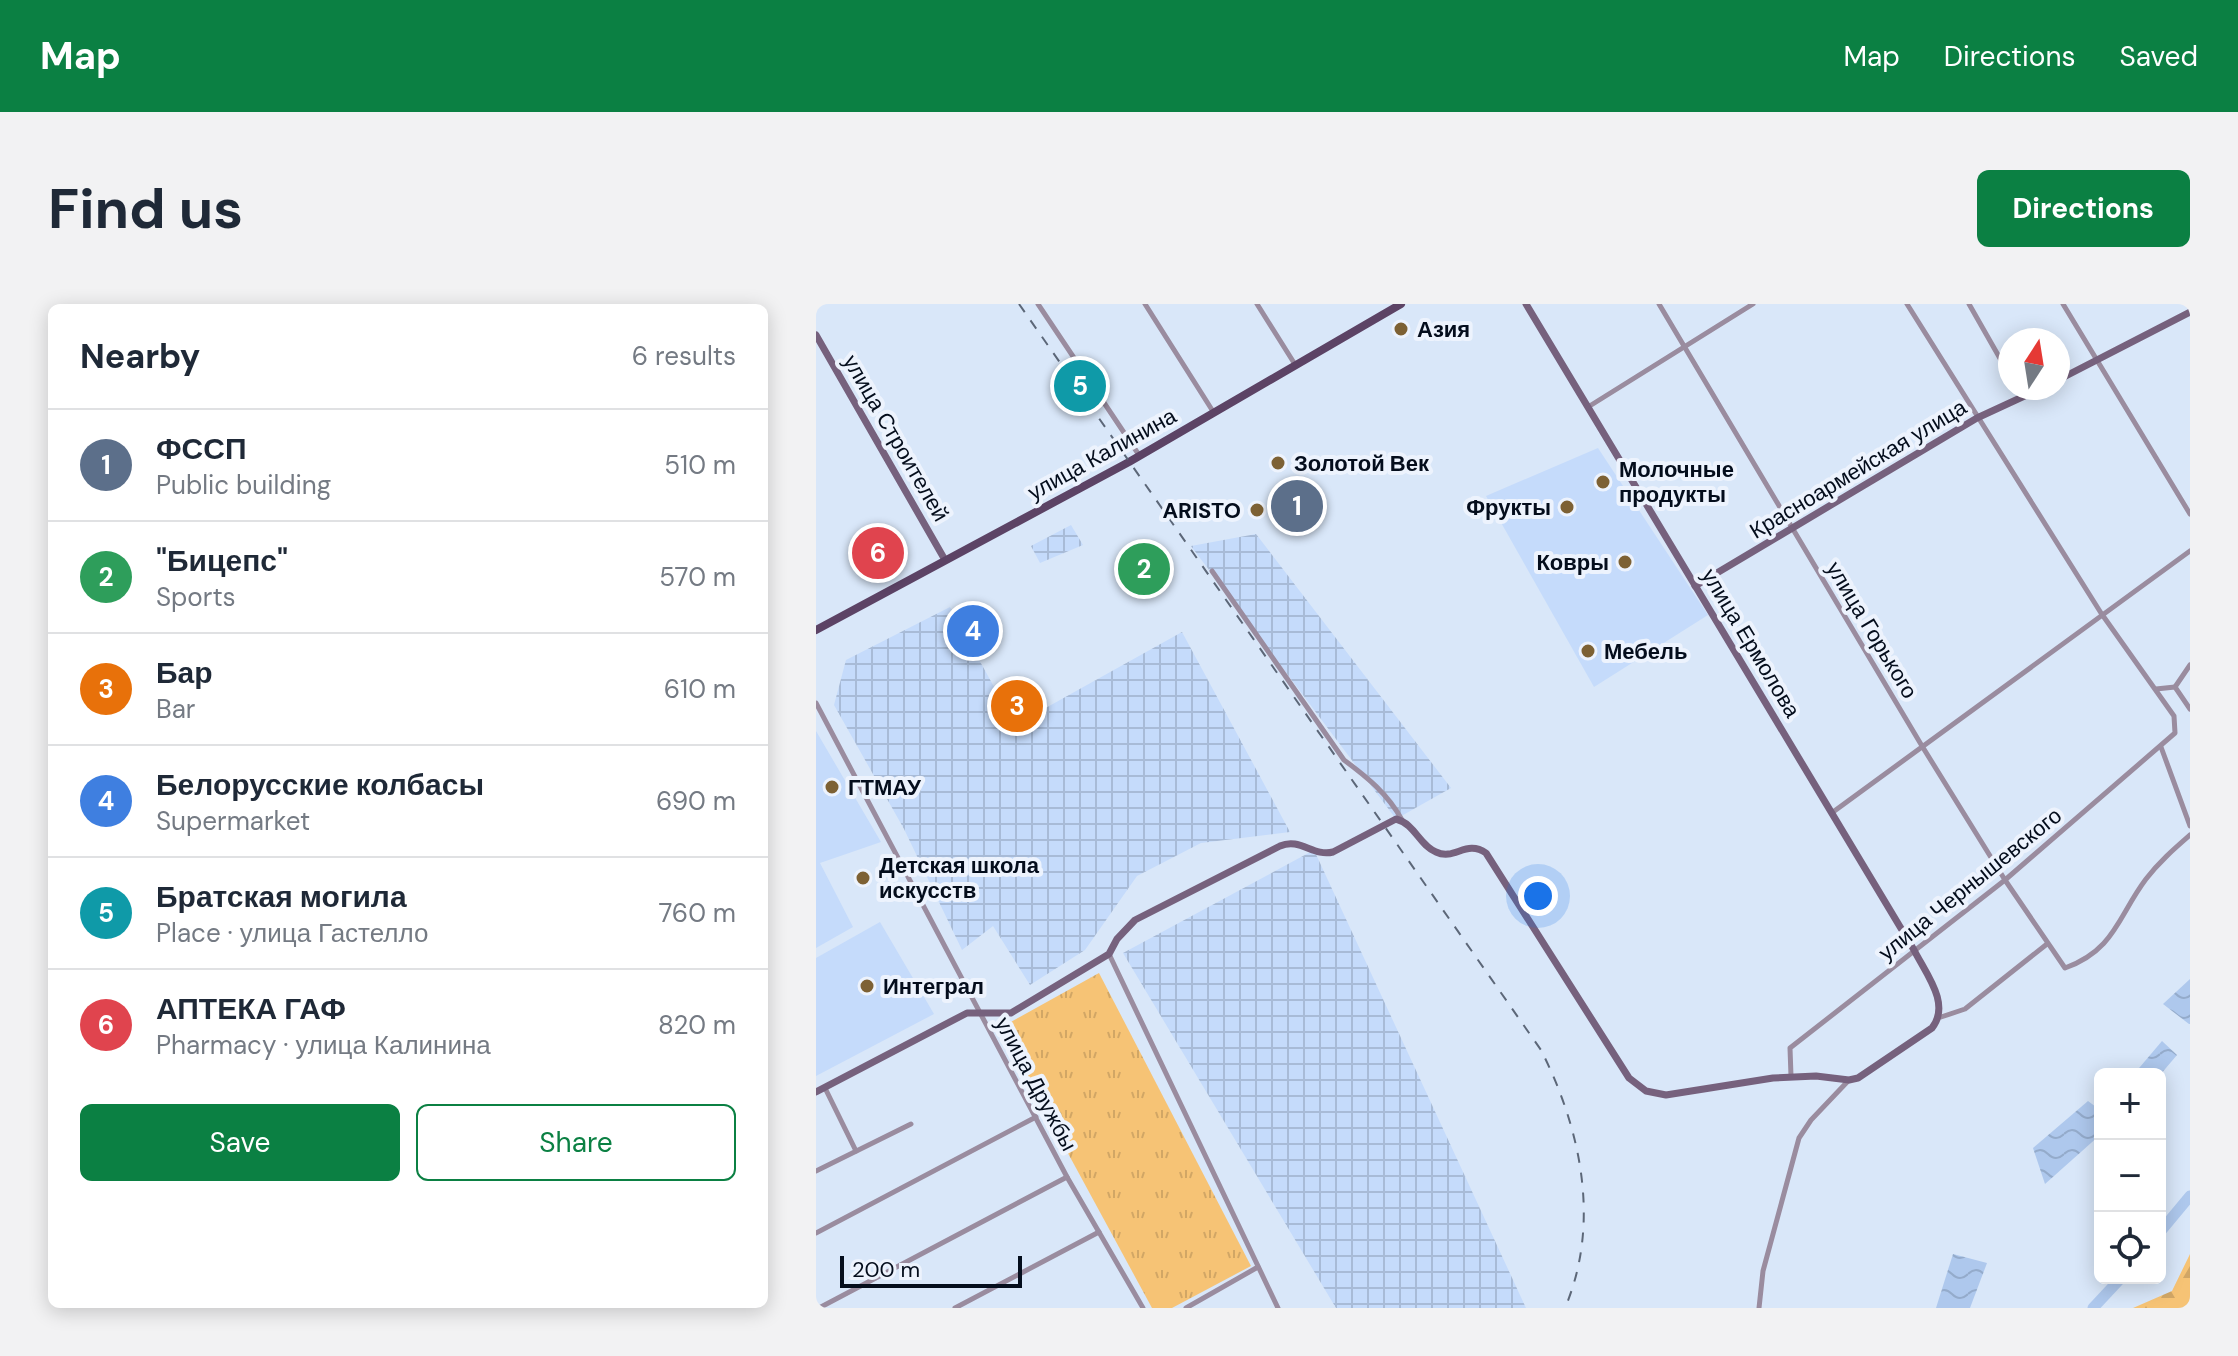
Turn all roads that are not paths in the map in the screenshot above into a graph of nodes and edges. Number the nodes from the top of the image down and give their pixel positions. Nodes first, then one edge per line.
1 (1038, 304) edge
2 (1145, 304) edge
3 (1257, 304) edge
4 (1401, 304) edge
5 (1526, 304) edge
6 (1659, 304) edge
7 (1753, 304) edge
8 (1907, 304) edge
9 (1969, 304) edge
10 (2063, 304) edge
11 (1390, 307) edge
12 (2190, 312) edge
13 (816, 335) edge
14 (1684, 347) junction
15 (1998, 355) edge
16 (2100, 361) junction
17 (1296, 366) junction
18 (2070, 375) edge
19 (2016, 400) edge
20 (1587, 407) junction
21 (1214, 413) junction
22 (1977, 418) junction
23 (1140, 456) junction
24 (2190, 514) edge
25 (1792, 529) junction
26 (2190, 551) edge
27 (945, 560) junction
28 (1212, 571) dead end
29 (1695, 586) junction
30 (2101, 613) junction
31 (816, 630) edge
32 (2190, 665) edge
33 (2175, 687) junction
34 (2156, 689) junction
35 (816, 703) edge
36 (2190, 709) edge
37 (1922, 746) junction
38 (2161, 747) junction
39 (1833, 812) junction
40 (1402, 821) junction
41 (2190, 826) edge
42 (2190, 835) edge
43 (2005, 880) junction
44 (2047, 944) junction
45 (1914, 950) junction
46 (1109, 954) junction
47 (979, 1012) junction
48 (1941, 1017) junction
49 (1791, 1076) junction
50 (1849, 1080) junction
51 (825, 1088) junction
52 (816, 1092) edge
53 (1036, 1117) junction
54 (911, 1124) dead end
55 (856, 1151) junction
56 (816, 1171) edge
57 (1067, 1177) junction
58 (1099, 1232) junction
59 (816, 1233) edge
60 (1258, 1267) junction
61 (819, 1308) edge
62 (955, 1308) edge
63 (1143, 1308) edge
64 (1186, 1308) edge
65 (1278, 1308) edge
66 (1759, 1308) edge

1 - 23 street
2 - 21 street
3 - 17 street
4 - 11 main road, улица Калинина
5 - 20 street, улица Ермолова
6 - 14 street, улица Горького
7 - 14 street
8 - 22 street
9 - 15 street
10 - 16 street
11 - 17 main road, улица Калинина
12 - 16 street
13 - 27 street, улица Строителей
14 - 20 street
14 - 25 street, улица Горького
16 - 18 street
16 - 24 street
17 - 21 main road, улица Калинина
19 - 22 street, Красноармейская улица
20 - 29 street, улица Ермолова
21 - 23 main road, улица Калинина
22 - 25 street, Красноармейская улица
22 - 30 street
23 - 27 main road, улица Калинина
25 - 29 street, Красноармейская улица
25 - 37 street, улица Горького
26 - 30 street
27 - 31 main road, улица Калинина
28 - 40 street
29 - 39 street, улица Ермолова
30 - 34 street
30 - 37 street
32 - 33 street
33 - 34 street
33 - 36 street
34 - 38 street, улица Чернышевского
35 - 47 street, улица Дружбы
37 - 39 street
37 - 43 street, улица Горького
38 - 41 street
38 - 43 street, улица Чернышевского
39 - 45 street, улица Ермолова
40 - 46 street
40 - 49 street
42 - 44 street, улица Горького
43 - 44 street, улица Горького
43 - 45 street, улица Чернышевского
44 - 48 street
45 - 48 street, улица Ермолова
45 - 49 street, улица Чернышевского
46 - 47 street
46 - 60 street
47 - 51 street
47 - 53 street, улица Дружбы
48 - 50 street
49 - 50 street
50 - 66 street
51 - 52 street
51 - 55 street
53 - 57 street, улица Дружбы
53 - 59 street
54 - 55 street
55 - 56 street
57 - 58 street, улица Дружбы
57 - 61 street
58 - 62 street
58 - 63 street, улица Дружбы
60 - 64 street
60 - 65 street

